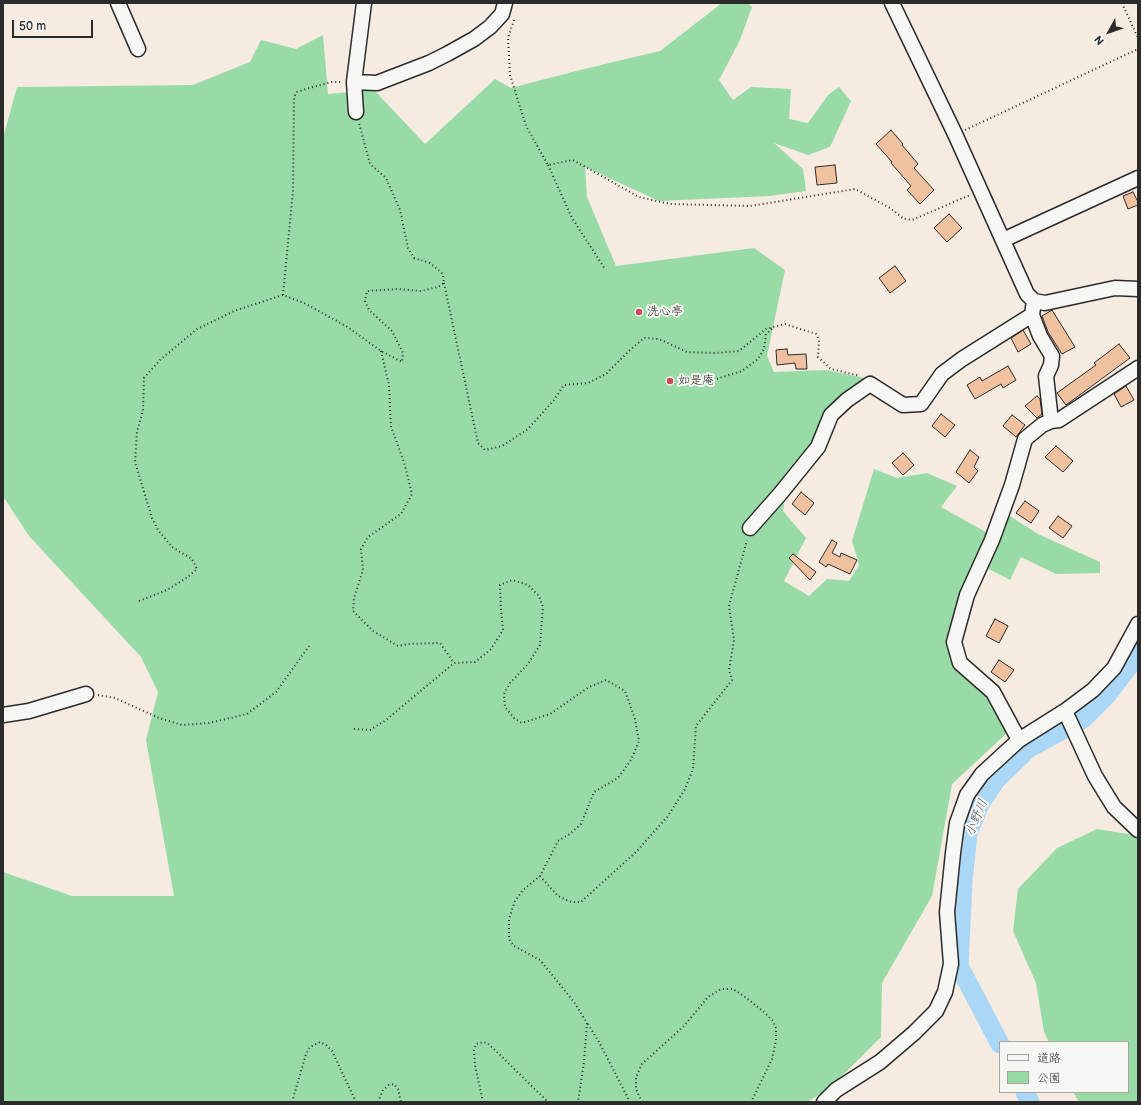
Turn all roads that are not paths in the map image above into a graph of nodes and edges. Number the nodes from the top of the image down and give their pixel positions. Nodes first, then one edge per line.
1 (118, 3) edge
2 (364, 3) edge
3 (505, 3) edge
4 (892, 3) edge
5 (138, 49) dead end
6 (354, 82) junction
7 (356, 112) road end
8 (1138, 178) edge
9 (1003, 240) junction
10 (1138, 289) edge
11 (1033, 308) junction
12 (1138, 368) edge
13 (1051, 421) junction
14 (750, 528) road end
15 (1138, 624) edge
16 (86, 694) road end
17 (1065, 711) junction
18 (3, 715) edge
19 (1019, 740) junction
20 (1138, 830) edge
21 (824, 1102) edge

1 - 5 street
2 - 6 street
3 - 6 street
4 - 9 street
6 - 7 street
8 - 9 street
9 - 11 street
10 - 11 street
11 - 13 street
11 - 14 street
12 - 13 street
13 - 19 street
15 - 17 street
16 - 18 street
17 - 19 street
17 - 20 street
19 - 21 street

